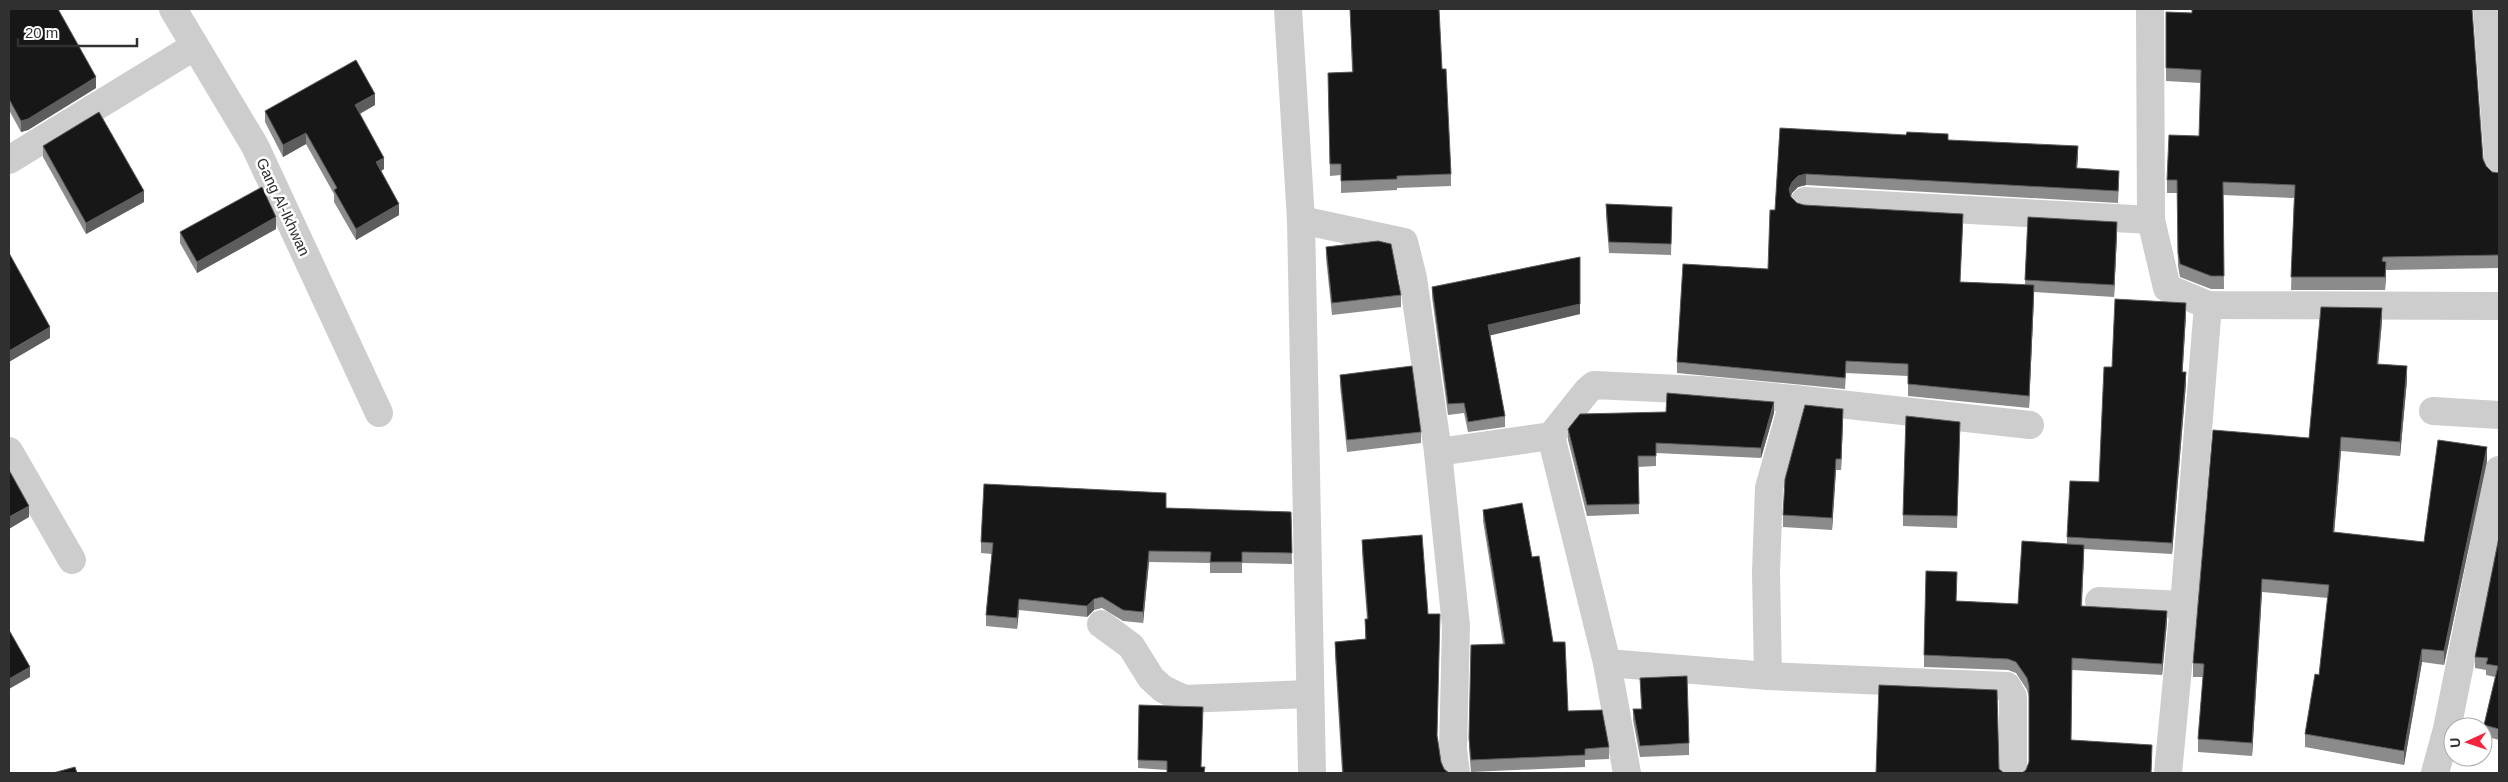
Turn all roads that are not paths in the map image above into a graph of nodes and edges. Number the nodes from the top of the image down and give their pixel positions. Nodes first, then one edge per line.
1 (173, 9) edge
2 (1288, 9) edge
3 (2150, 9) edge
4 (2487, 9) edge
5 (195, 46) junction
6 (9, 160) edge
7 (2499, 171) edge
8 (1805, 201) dead end
9 (1301, 220) junction
10 (2151, 220) junction
11 (2208, 305) junction
12 (2499, 306) edge
13 (1794, 399) junction
14 (2433, 411) dead end
15 (378, 413) dead end
16 (2499, 415) edge
17 (2030, 425) dead end
18 (1551, 436) junction
19 (9, 451) edge
20 (1438, 452) junction
21 (2499, 470) edge
22 (72, 560) dead end
23 (2099, 601) dead end
24 (2184, 605) junction
25 (1101, 624) dead end
26 (1608, 664) junction
27 (1768, 676) junction
28 (1309, 694) junction
29 (1312, 773) edge
30 (1456, 773) edge
31 (1626, 773) edge
32 (2013, 773) edge
33 (2168, 773) edge
34 (2435, 773) edge

1 - 5 street, Gang Al-Ikhwan
2 - 9 street
3 - 10 street
4 - 7 street
5 - 6 street
5 - 15 street, Gang Al-Ikhwan
8 - 10 street
9 - 20 street
9 - 28 street
10 - 11 street
11 - 12 street
11 - 24 street
13 - 17 street
13 - 18 street
13 - 27 street
14 - 16 street
18 - 20 street
18 - 26 street
19 - 22 street
20 - 30 street
21 - 34 street
23 - 24 street
24 - 33 street
25 - 28 street
26 - 27 street
26 - 31 street
27 - 32 street
28 - 29 street

